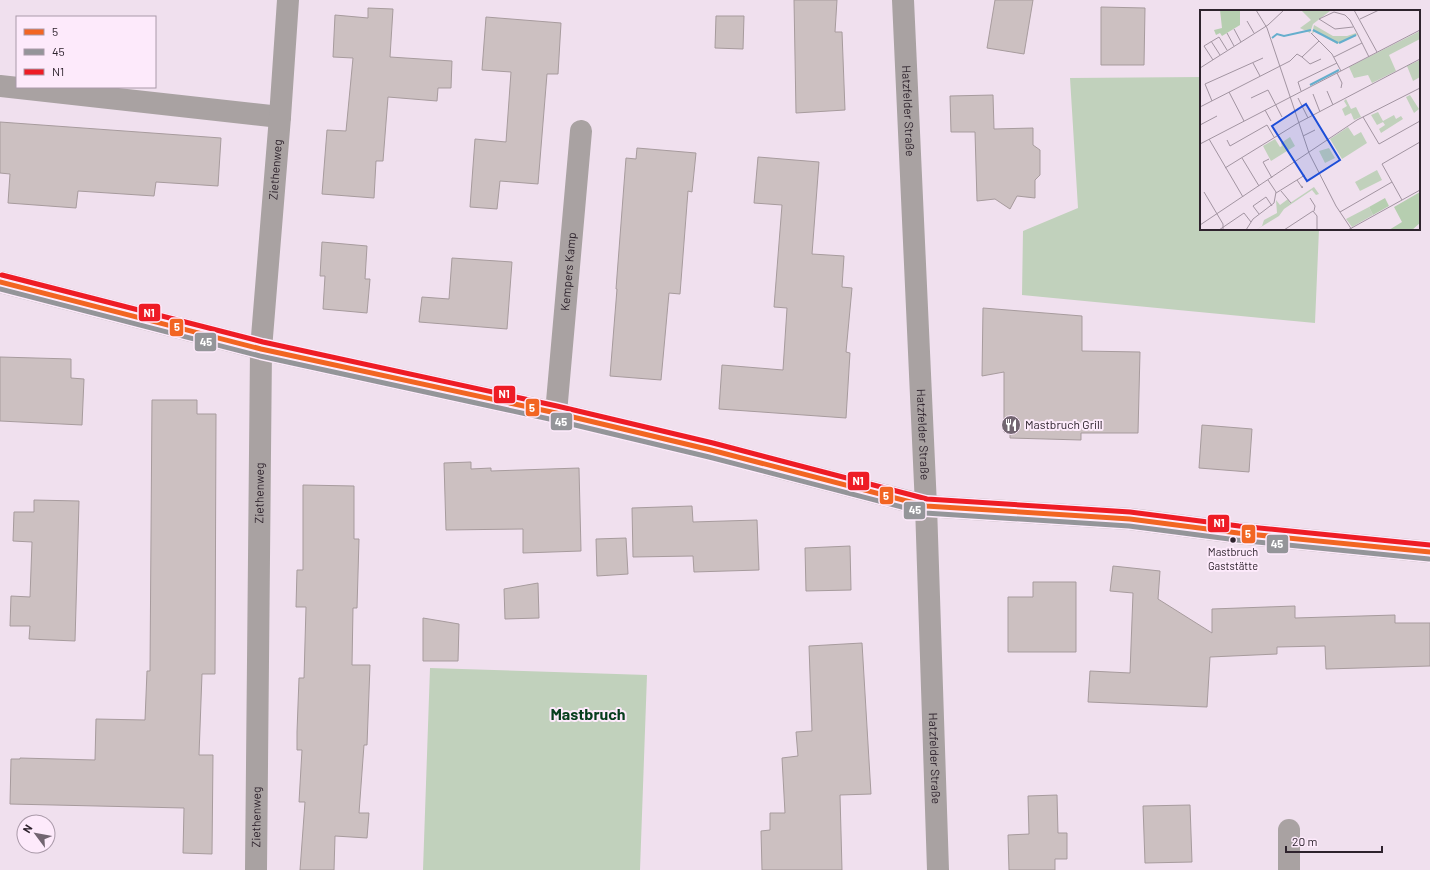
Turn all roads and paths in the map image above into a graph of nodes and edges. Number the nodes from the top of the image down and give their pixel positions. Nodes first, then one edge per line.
1 (288, 0) edge
2 (903, 0) edge
3 (0, 86) edge
4 (16, 88) edge
5 (18, 88) edge
6 (280, 117) junction
7 (581, 131) dead end
8 (0, 282) edge
9 (261, 349) junction
10 (556, 413) junction
11 (926, 506) junction
12 (1430, 552) edge
13 (1289, 830) dead end
14 (256, 870) edge
15 (938, 870) edge
16 (1289, 870) edge

1 - 6 street, Ziethenweg
2 - 11 street, Hatzfelder Straße
3 - 4 street
5 - 6 street
6 - 9 street, Ziethenweg
7 - 10 street, Kempers Kamp
8 - 9 street
9 - 10 street
9 - 14 street, Ziethenweg
10 - 11 street
11 - 12 street
11 - 15 street, Hatzfelder Straße
13 - 16 street

